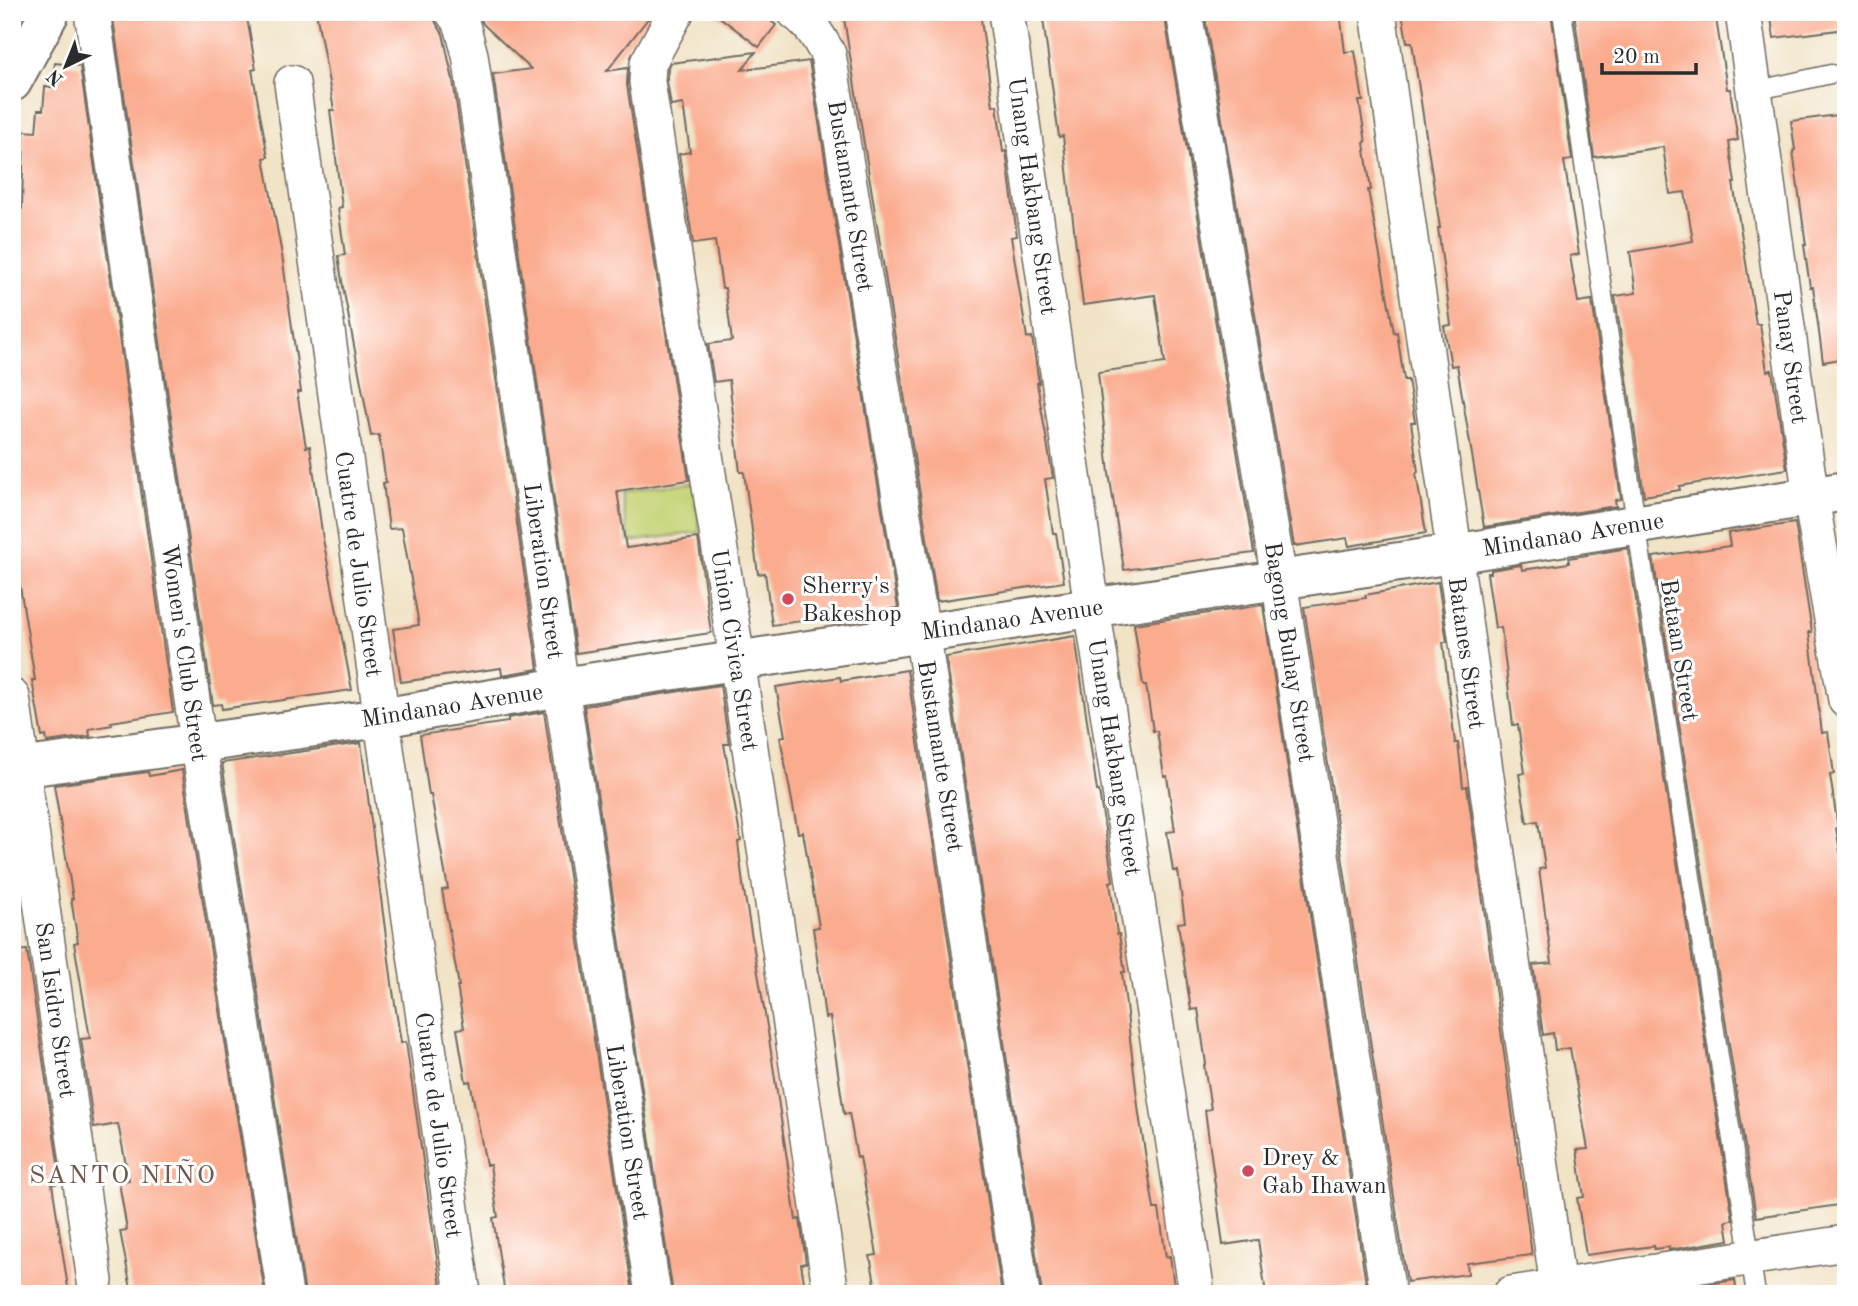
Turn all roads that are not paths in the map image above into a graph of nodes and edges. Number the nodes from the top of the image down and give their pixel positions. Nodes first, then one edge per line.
1 (50, 12) edge
2 (92, 12) edge
3 (453, 12) edge
4 (676, 12) edge
5 (1006, 12) edge
6 (1184, 12) edge
7 (1378, 12) edge
8 (1562, 12) edge
9 (1743, 12) edge
10 (799, 15) edge
11 (1831, 74) dead end
12 (12, 82) edge
13 (292, 83) dead end
14 (1754, 91) junction
15 (1828, 494) edge
16 (1636, 523) junction
17 (1453, 554) junction
18 (1279, 579) junction
19 (1092, 607) junction
20 (922, 632) junction
21 (737, 660) junction
22 (561, 687) junction
23 (12, 697) edge
24 (1846, 700) edge
25 (381, 718) junction
26 (198, 741) junction
27 (17, 768) edge
28 (1846, 1243) edge
29 (1750, 1257) junction
30 (95, 1281) dead end
31 (1558, 1290) edge
32 (285, 1294) edge
33 (463, 1294) edge
34 (653, 1294) edge
35 (831, 1294) edge
36 (1022, 1294) edge
37 (1197, 1294) edge
38 (1388, 1294) edge
39 (1511, 1294) edge
40 (1756, 1294) edge

1 - 12 street
2 - 26 street, Women's Club Street
3 - 22 street, Liberation Street
4 - 21 street, Union Civica Street
5 - 19 street, Unang Hakbang Street
6 - 18 street, Bagong Buhay Street
7 - 17 street, Batanes Street
8 - 16 lane, Bataan Street
9 - 14 street, Panay Street
10 - 20 street, Bustamante Street
11 - 14 lane
13 - 25 street, Cuatre de Julio Street
14 - 15 street, Panay Street
15 - 16 street, Mindanao Avenue
15 - 24 street, Panay Street
16 - 17 street, Mindanao Avenue
16 - 29 lane, Bataan Street
17 - 18 street, Mindanao Avenue
17 - 31 street, Batanes Street
18 - 19 street, Mindanao Avenue
18 - 38 street, Bagong Buhay Street
19 - 20 street, Mindanao Avenue
19 - 37 street, Unang Hakbang Street
20 - 21 street, Mindanao Avenue
20 - 36 street, Bustamante Street
21 - 22 street, Mindanao Avenue
21 - 35 street, Union Civica Street
22 - 25 street, Mindanao Avenue
22 - 34 street, Liberation Street
23 - 27 street, San Isidro Street
25 - 26 street, Mindanao Avenue
25 - 33 street, Cuatre de Julio Street
26 - 27 street, Mindanao Avenue
26 - 32 street, Women's Club Street
27 - 30 street, San Isidro Street
28 - 29 street
29 - 31 street
29 - 40 lane, Bataan Street
31 - 39 street

